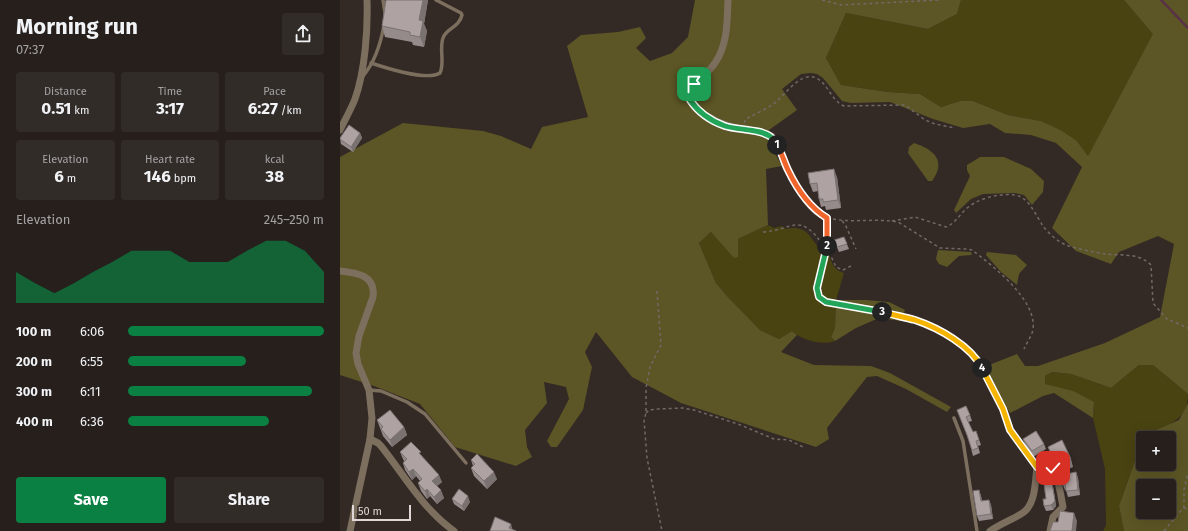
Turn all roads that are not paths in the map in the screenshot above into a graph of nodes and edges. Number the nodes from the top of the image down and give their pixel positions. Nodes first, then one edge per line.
1 (367, 0) edge
2 (383, 0) edge
3 (436, 0) edge
4 (728, 0) edge
5 (385, 16) edge
6 (384, 22) edge
7 (372, 63) junction
8 (360, 80) junction
9 (340, 130) edge
10 (827, 218) road end
11 (340, 272) edge
12 (369, 390) junction
13 (954, 418) dead end
14 (1010, 430) road end
15 (370, 439) junction
16 (466, 463) dead end
17 (1037, 467) junction
18 (350, 531) edge
19 (454, 531) edge
20 (977, 531) edge
21 (990, 531) edge
22 (1050, 531) edge

1 - 8 street
2 - 5 lane
3 - 7 lane
4 - 10 street
6 - 7 lane
7 - 8 lane
8 - 9 street
11 - 12 street
12 - 15 street
12 - 16 lane
13 - 20 lane
14 - 17 lane
15 - 18 street
15 - 19 street
17 - 21 street
17 - 22 street

